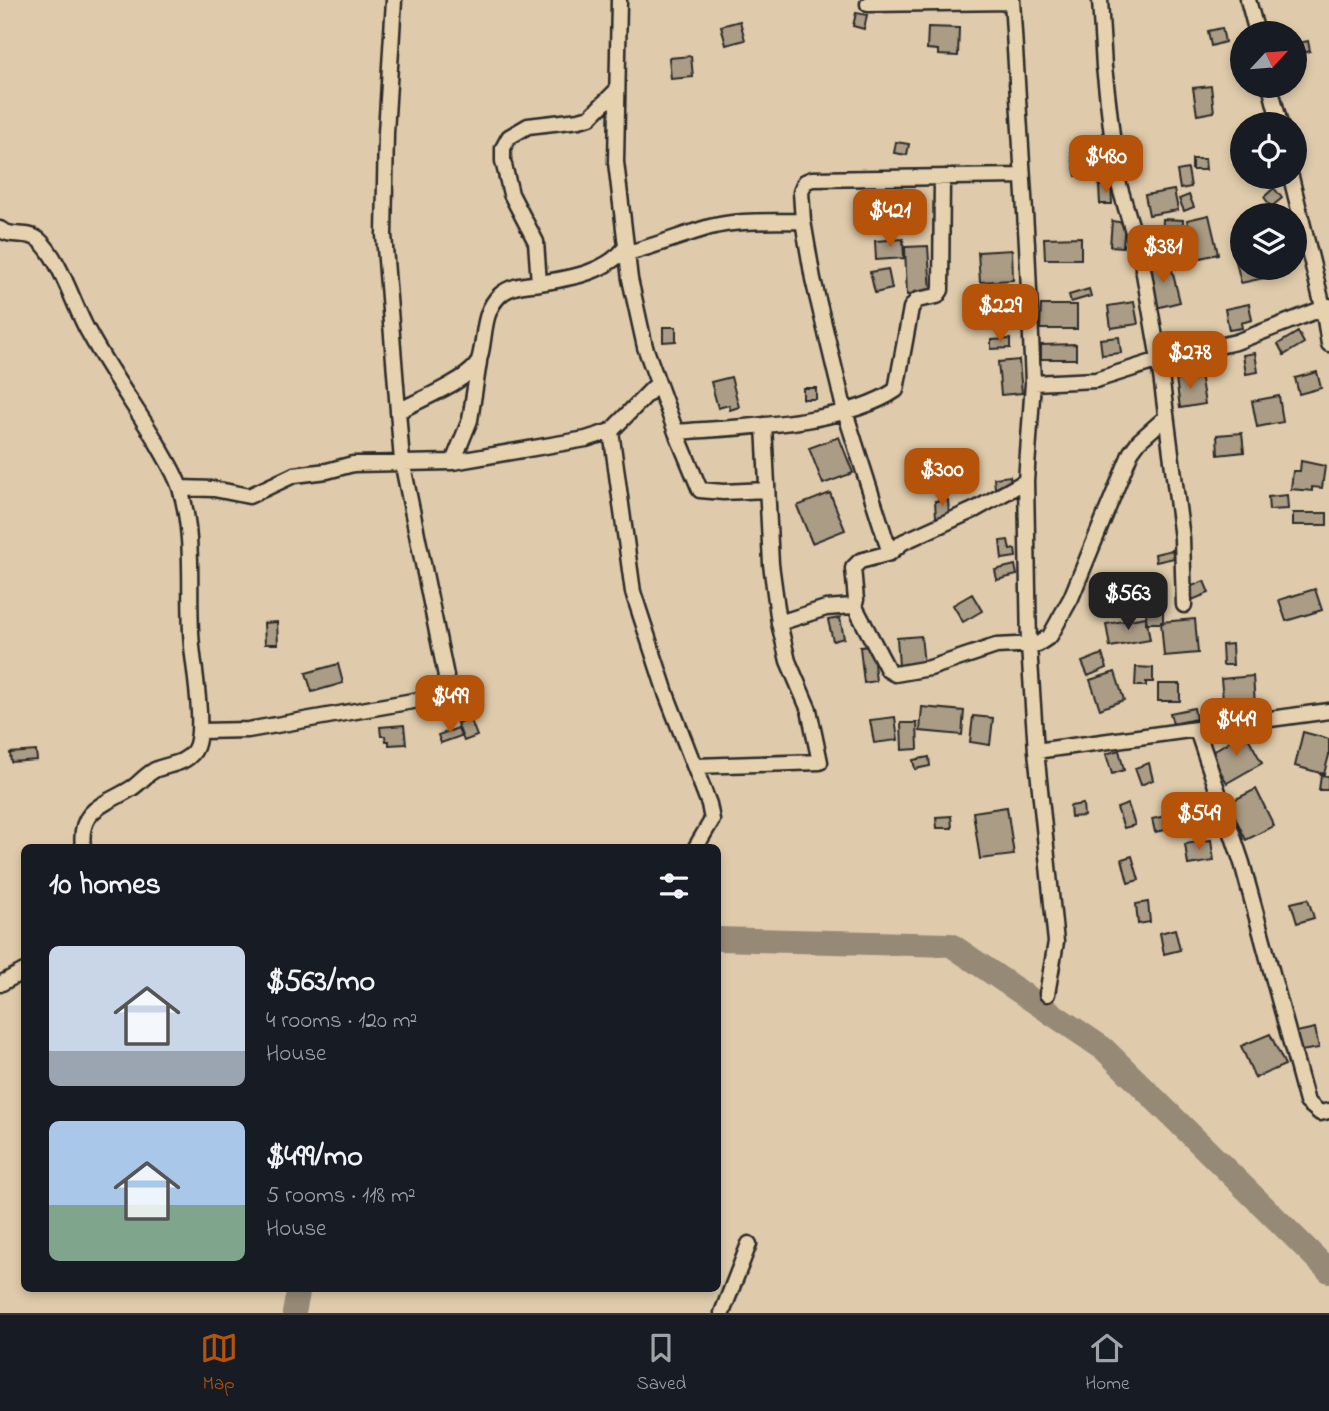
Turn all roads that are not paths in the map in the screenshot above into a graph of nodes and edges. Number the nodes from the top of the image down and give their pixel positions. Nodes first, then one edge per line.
1 (394, 0) edge
2 (619, 0) edge
3 (1100, 0) edge
4 (1248, 0) edge
5 (1012, 1) edge
6 (868, 4) dead end
7 (1253, 21) edge
8 (616, 91) junction
9 (1022, 176) junction
10 (942, 179) junction
11 (1294, 189) edge
12 (803, 221) junction
13 (0, 229) edge
14 (627, 250) junction
15 (539, 283) junction
16 (1326, 307) edge
17 (1329, 344) edge
18 (1159, 360) junction
19 (479, 362) junction
20 (658, 383) junction
21 (1033, 383) junction
22 (398, 411) junction
23 (845, 412) junction
24 (1165, 418) junction
25 (764, 425) junction
26 (611, 430) junction
27 (676, 432) junction
28 (402, 461) junction
29 (453, 462) junction
30 (1026, 481) junction
31 (180, 488) junction
32 (767, 490) junction
33 (890, 553) junction
34 (854, 605) junction
35 (1185, 605) dead end
36 (779, 623) junction
37 (1029, 646) junction
38 (1329, 711) edge
39 (1197, 730) junction
40 (200, 731) junction
41 (1035, 751) junction
42 (696, 766) junction
43 (83, 844) edge
44 (698, 844) edge
45 (21, 973) edge
46 (0, 984) edge
47 (1047, 994) dead end
48 (1329, 1111) edge
49 (749, 1244) dead end
50 (722, 1313) edge

1 - 22 street
2 - 8 street
3 - 18 street
4 - 7 street
5 - 6 street
5 - 9 street
8 - 14 street
8 - 15 street
9 - 10 street
9 - 21 street
10 - 12 street
10 - 23 street
11 - 16 street
12 - 14 street
12 - 23 street
13 - 31 street
14 - 15 street
14 - 20 street
15 - 19 street
16 - 17 street
16 - 18 street
18 - 21 street
18 - 24 street
19 - 22 street
19 - 29 street
20 - 26 street
20 - 27 street
21 - 30 street
22 - 28 street
23 - 25 street
23 - 33 street
24 - 35 street
24 - 37 street
25 - 27 street
25 - 32 street
26 - 29 street
26 - 42 street
27 - 32 street
28 - 29 street
28 - 31 street
28 - 40 street
30 - 33 street
30 - 37 street
31 - 40 street
32 - 36 street
33 - 34 street
34 - 36 street
34 - 37 street
36 - 42 street
37 - 41 street
38 - 39 street
39 - 41 street
39 - 48 street
40 - 43 street
41 - 47 street
42 - 44 street
45 - 46 street
49 - 50 street

